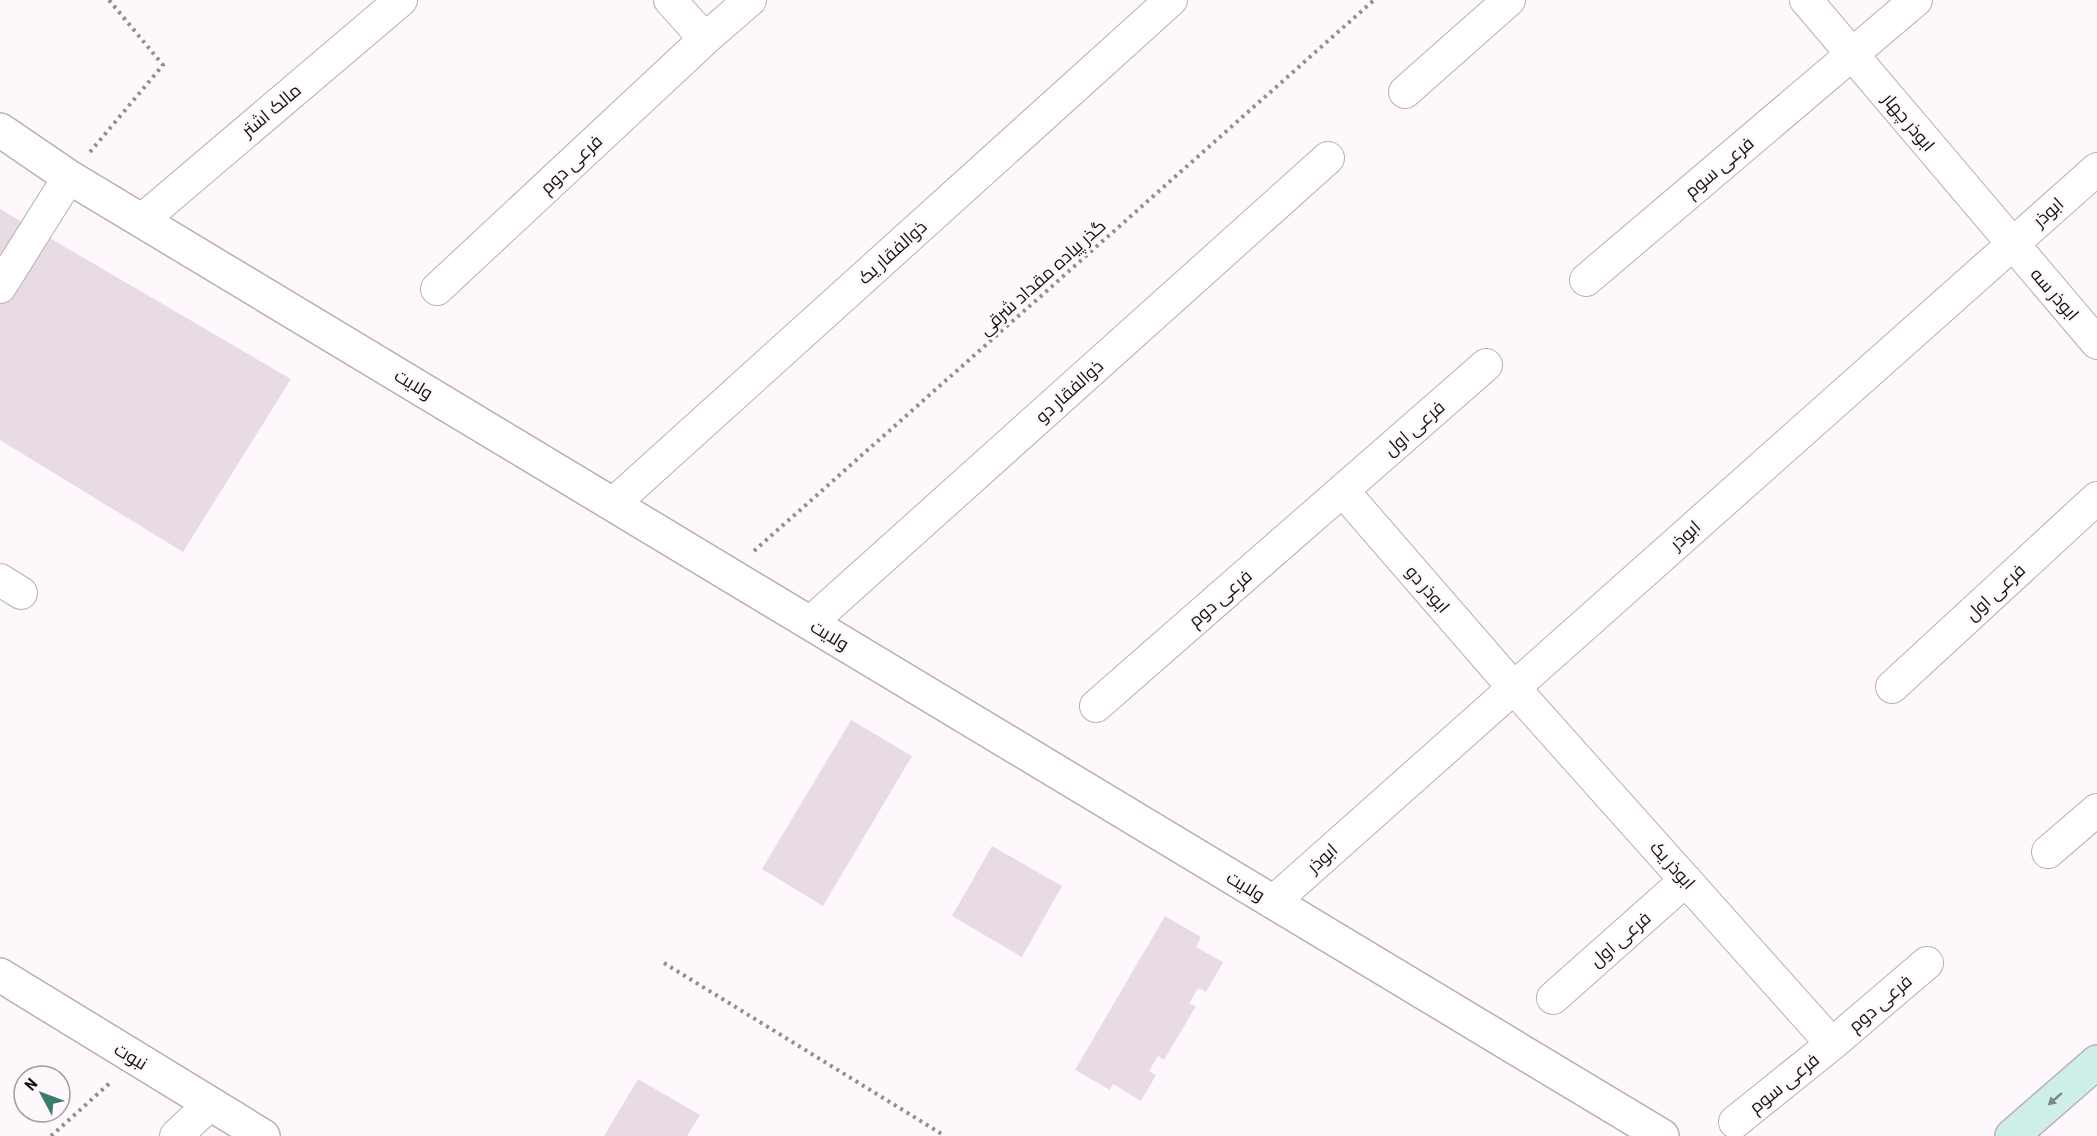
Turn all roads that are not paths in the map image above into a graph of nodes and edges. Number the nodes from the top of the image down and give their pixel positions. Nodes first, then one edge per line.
1 (401, 0) edge
2 (670, 0) edge
3 (750, 0) edge
4 (1171, 0) edge
5 (1509, 0) edge
6 (1806, 0) edge
7 (1916, 0) edge
8 (705, 39) junction
9 (1853, 55) junction
10 (1405, 92) dead end
11 (0, 130) edge
12 (1328, 158) dead end
13 (2097, 169) edge
14 (69, 177) junction
15 (142, 220) junction
16 (2012, 244) junction
17 (1586, 280) dead end
18 (0, 287) edge
19 (437, 289) dead end
20 (2097, 343) edge
21 (1486, 365) dead end
22 (1343, 491) junction
23 (2097, 498) edge
24 (613, 504) junction
25 (810, 623) junction
26 (1514, 687) junction
27 (1892, 687) dead end
28 (1096, 706) dead end
29 (2097, 810) edge
30 (2048, 852) dead end
31 (1686, 880) junction
32 (1273, 902) junction
33 (1927, 963) dead end
34 (0, 975) edge
35 (1553, 998) dead end
36 (1832, 1044) junction
37 (2097, 1062) edge
38 (210, 1104) junction
39 (1735, 1122) dead end
40 (176, 1136) edge
41 (262, 1136) edge
42 (1662, 1136) edge
43 (2012, 1136) edge

1 - 15 street, مالک اشتر
2 - 8 street
3 - 8 street
4 - 24 street, ذوالفقار یک
5 - 10 street
6 - 9 street, ابوذر چهار
7 - 9 street
8 - 19 street, فرعی دوم
9 - 16 street, ابوذر چهار
9 - 17 street, فرعی سوم
11 - 14 street, ولایت
12 - 25 street, ذوالفقار دو
13 - 16 street, ابوذر
14 - 15 street, ولایت
14 - 18 street
15 - 24 street, ولایت
16 - 20 street, ابوذر سه
16 - 26 street, ابوذر
21 - 22 street, فرعی اول
22 - 26 street, ابوذر دو
22 - 28 street, فرعی دوم
23 - 27 street, فرعی اول
24 - 25 street, ولایت
25 - 32 street, ولایت
26 - 31 street, ابوذر یک
26 - 32 street, ابوذر
29 - 30 street
31 - 35 street, فرعی اول
31 - 36 street, ابوذر یک
32 - 42 street, ولایت
33 - 36 street, فرعی دوم
34 - 38 street, نبوت
36 - 39 street, فرعی سوم
37 -> 43 main road
38 - 40 street
38 - 41 street, نبوت

